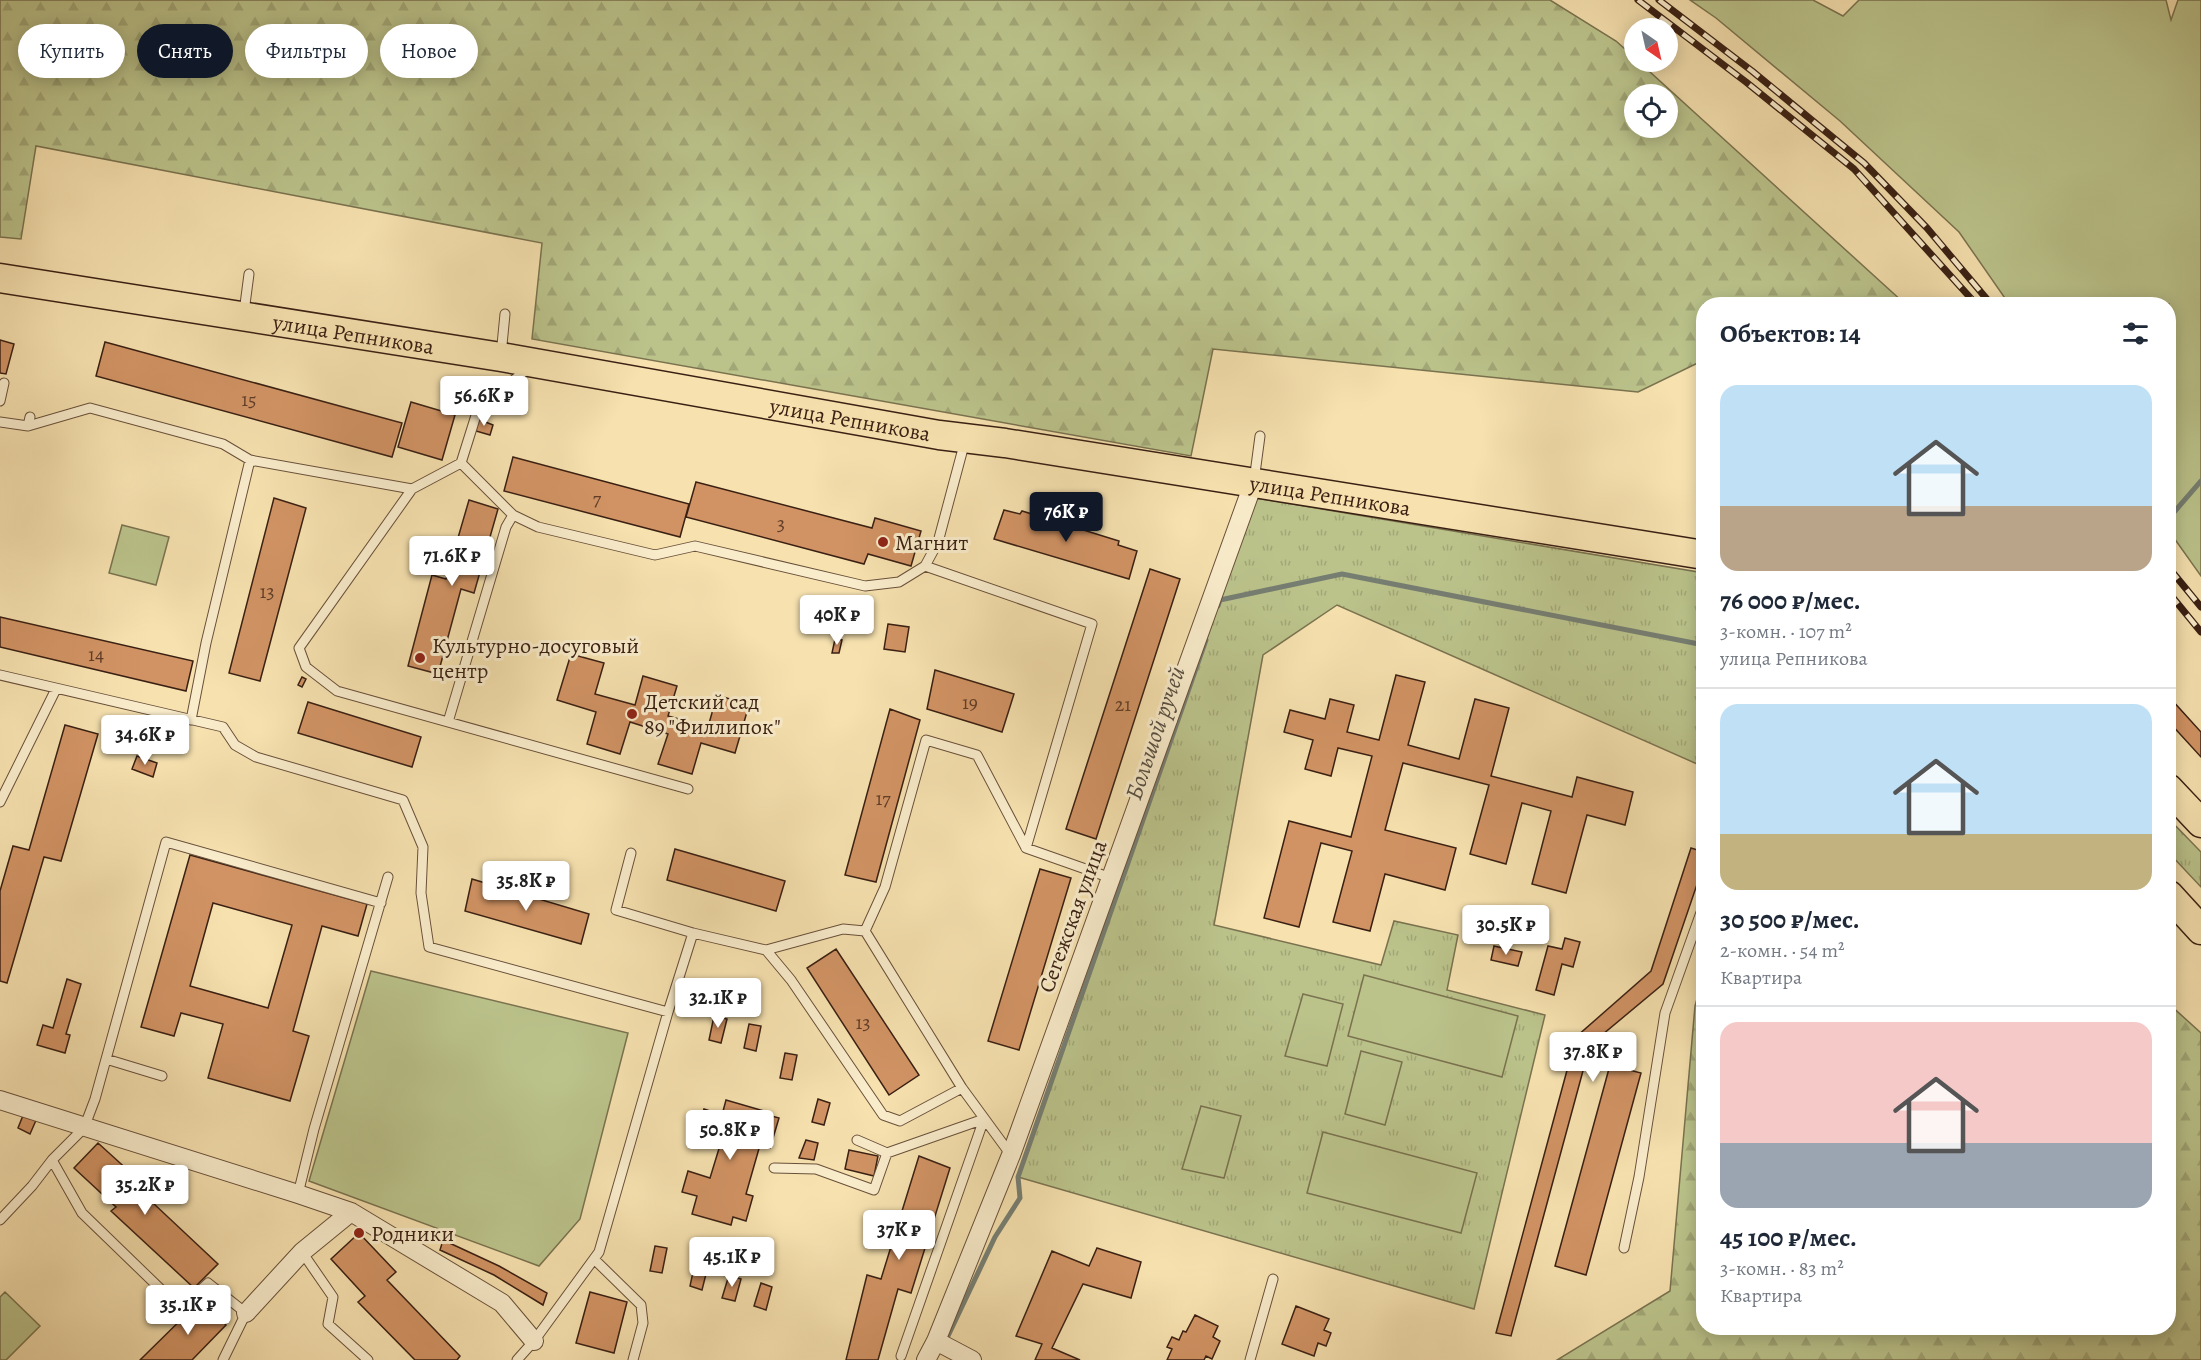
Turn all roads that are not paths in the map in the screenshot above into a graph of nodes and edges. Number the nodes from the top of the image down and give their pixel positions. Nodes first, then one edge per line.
1 (249, 274) dead end
2 (0, 278) edge
3 (505, 314) dead end
4 (243, 318) junction
5 (501, 357) junction
6 (534, 364) junction
7 (4, 383) dead end
8 (0, 401) edge
9 (0, 422) edge
10 (1260, 436) dead end
11 (966, 439) junction
12 (250, 460) junction
13 (461, 463) junction
14 (1253, 484) junction
15 (412, 489) junction
16 (513, 514) junction
17 (1696, 554) edge
18 (925, 566) junction
19 (0, 675) edge
20 (56, 689) junction
21 (191, 720) junction
22 (448, 722) junction
23 (688, 789) dead end
24 (2176, 797) edge
25 (0, 802) edge
26 (2201, 824) edge
27 (1026, 848) junction
28 (631, 853) dead end
29 (388, 877) dead end
30 (1111, 878) junction
31 (381, 903) junction
32 (2176, 903) edge
33 (1696, 926) edge
34 (2201, 930) edge
35 (865, 931) junction
36 (693, 933) junction
37 (766, 950) junction
38 (668, 1012) junction
39 (106, 1059) junction
40 (162, 1076) dead end
41 (962, 1088) junction
42 (0, 1100) edge
43 (984, 1119) junction
44 (84, 1128) junction
45 (856, 1140) dead end
46 (887, 1153) junction
47 (1011, 1155) junction
48 (52, 1160) junction
49 (774, 1167) dead end
50 (298, 1194) junction
51 (351, 1212) junction
52 (0, 1220) edge
53 (1624, 1248) dead end
54 (302, 1252) junction
55 (594, 1259) junction
56 (1273, 1279) dead end
57 (246, 1313) junction
58 (534, 1341) junction
59 (936, 1341) junction
60 (901, 1356) dead end
61 (223, 1360) edge
62 (369, 1360) edge
63 (517, 1360) edge
64 (633, 1360) edge
65 (926, 1360) edge
66 (972, 1360) edge
67 (1250, 1360) edge

1 - 4 lane
2 - 4 main road, улица Репникова
3 - 5 lane
4 - 5 main road, улица Репникова
5 - 6 main road, улица Репникова
6 - 11 main road, улица Репникова
6 - 13 lane
7 - 8 lane
9 - 12 lane
10 - 14 lane
11 - 14 main road, улица Репникова
11 - 18 lane
12 - 15 lane
12 - 21 lane
13 - 15 lane
13 - 16 lane
14 - 17 main road, улица Репникова
14 - 30 street, Сегежская улица
15 - 22 lane
16 - 18 lane
16 - 22 lane
18 - 27 lane
19 - 20 lane
20 - 21 lane
20 - 25 lane
21 - 38 lane
22 - 23 lane
24 - 26 main road
27 - 30 lane
27 - 35 lane
28 - 36 lane
29 - 31 lane
30 - 47 street, Сегежская улица
31 - 39 lane
31 - 50 lane
32 - 34 main road
33 - 53 lane
35 - 37 lane
35 - 41 lane
36 - 37 lane
36 - 38 lane
37 - 41 lane
38 - 55 lane
39 - 40 lane
39 - 44 lane
41 - 43 lane
42 - 44 street
43 - 46 lane
43 - 47 lane
43 - 60 lane
44 - 48 lane
44 - 50 street
45 - 46 lane
46 - 49 lane
47 - 59 street, Сегежская улица
48 - 52 lane
48 - 57 lane
50 - 51 street
51 - 54 street
51 - 58 street
54 - 57 street
54 - 62 lane
55 - 58 lane
55 - 64 lane
56 - 67 lane
57 - 61 lane
58 - 63 lane
59 - 65 street, Сегежская улица
59 - 66 street

